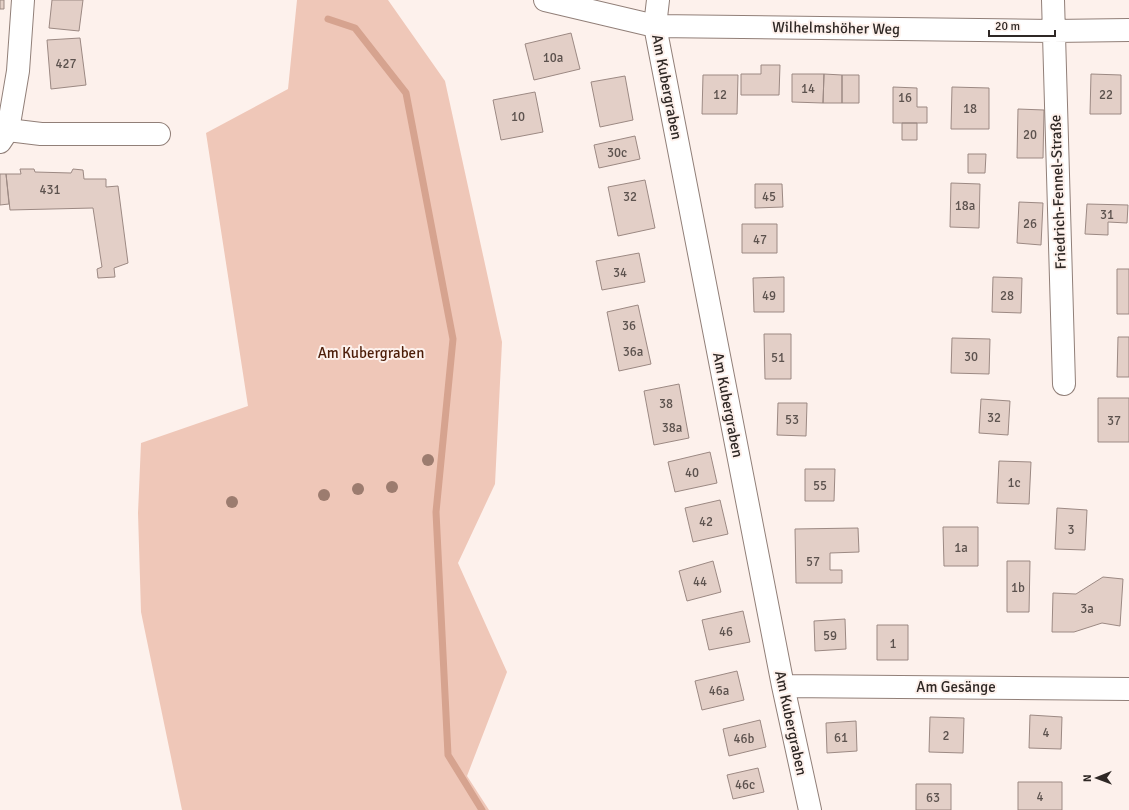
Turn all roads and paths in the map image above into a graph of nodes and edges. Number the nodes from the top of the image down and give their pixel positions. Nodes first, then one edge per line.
1 (23, 0) edge
2 (545, 0) edge
3 (658, 0) edge
4 (1053, 0) edge
5 (655, 26) junction
6 (1129, 30) edge
7 (1053, 31) junction
8 (18, 71) junction
9 (0, 105) edge
10 (3, 132) edge
11 (158, 134) dead end
12 (1064, 384) dead end
13 (783, 686) junction
14 (1129, 689) edge
15 (810, 810) edge

1 - 8 street
2 - 5 street, Wilhelmshöher Weg
3 - 5 street, Am Kubergraben
4 - 7 street, Friedrich-Fennel-Straße
5 - 7 street, Wilhelmshöher Weg
5 - 13 street, Am Kubergraben
6 - 7 street, Wilhelmshöher Weg
7 - 12 street, Friedrich-Fennel-Straße
8 - 9 street
8 - 10 street
10 - 11 street
13 - 14 street, Am Gesänge
13 - 15 street, Am Kubergraben

